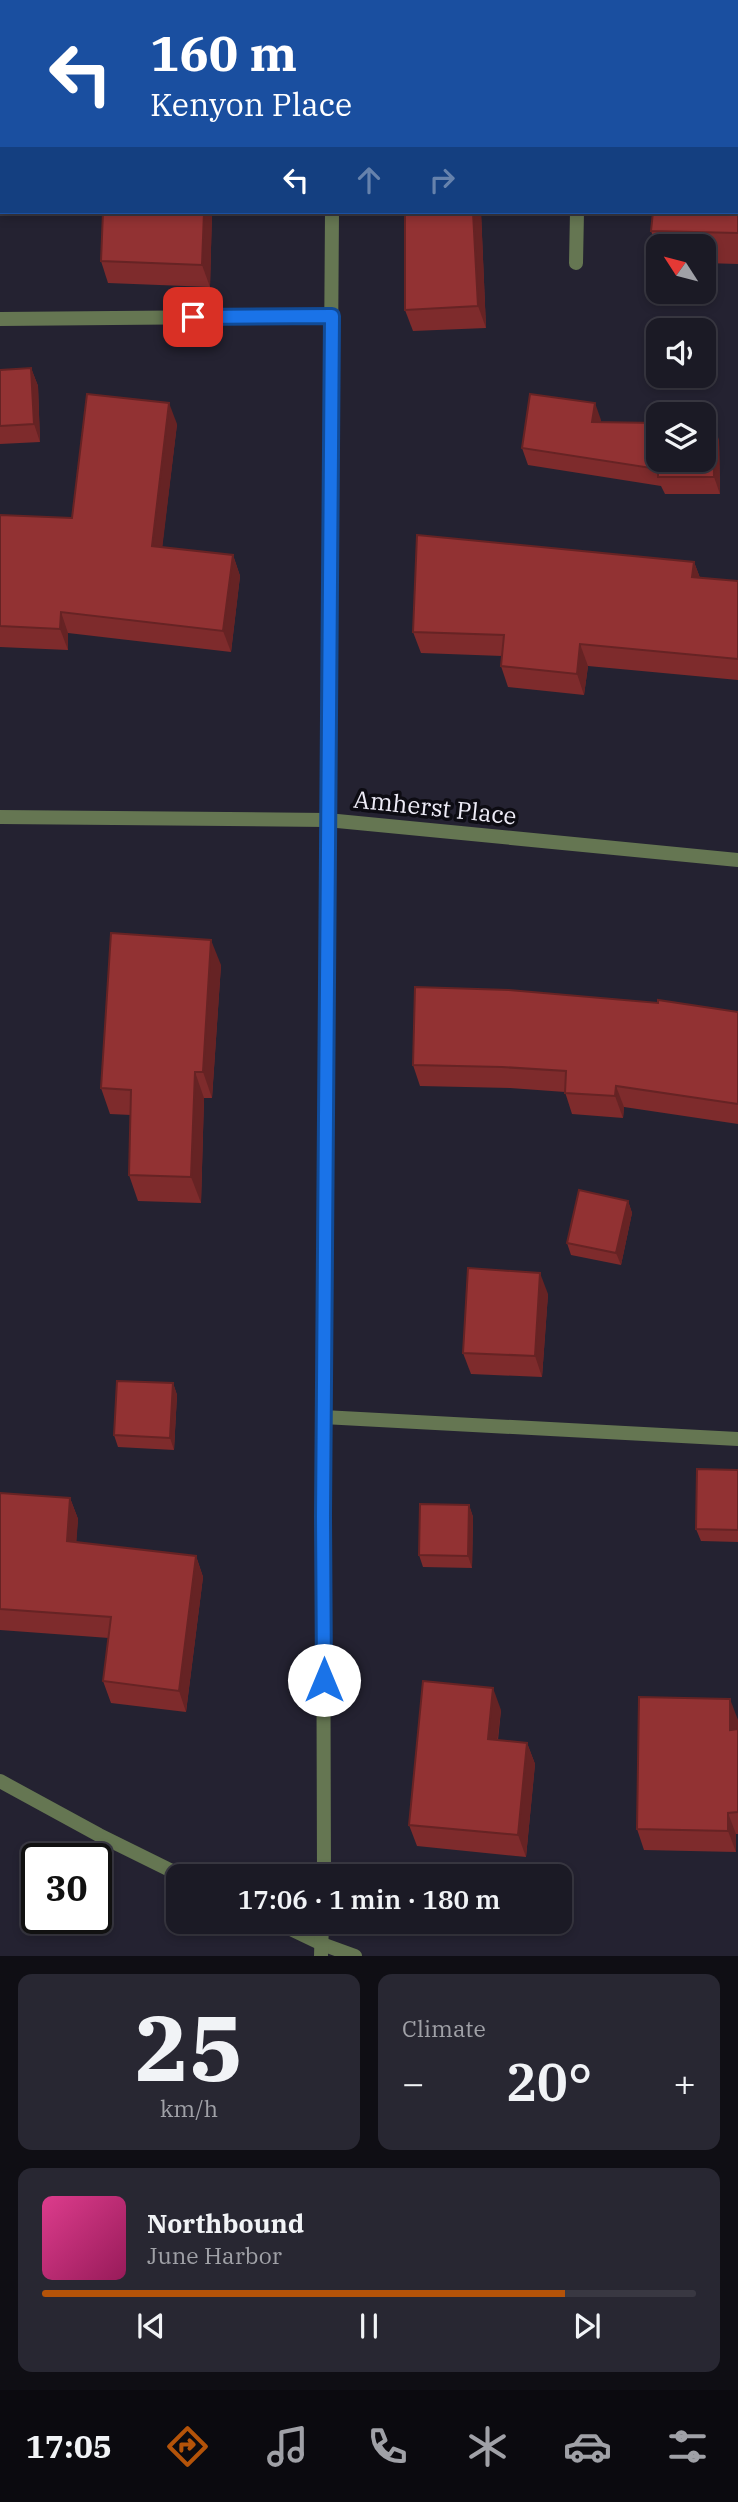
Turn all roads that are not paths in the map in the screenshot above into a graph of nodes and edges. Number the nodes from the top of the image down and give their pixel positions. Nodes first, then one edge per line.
1 (332, 214) edge
2 (577, 214) edge
3 (576, 263) dead end
4 (332, 316) junction
5 (0, 319) edge
6 (0, 817) edge
7 (327, 820) junction
8 (738, 860) edge
9 (323, 1417) junction
10 (738, 1438) edge
11 (0, 1781) edge
12 (324, 1864) edge
13 (166, 1868) edge
14 (295, 1934) edge
15 (321, 1950) edge
16 (355, 1956) edge

1 - 4 street
2 - 3 street
4 - 5 street
4 - 7 street
6 - 7 street, Amherst Place
7 - 8 street, Amherst Place
7 - 9 street
9 - 10 street
9 - 12 street
11 - 13 street
14 - 15 street
15 - 16 street

